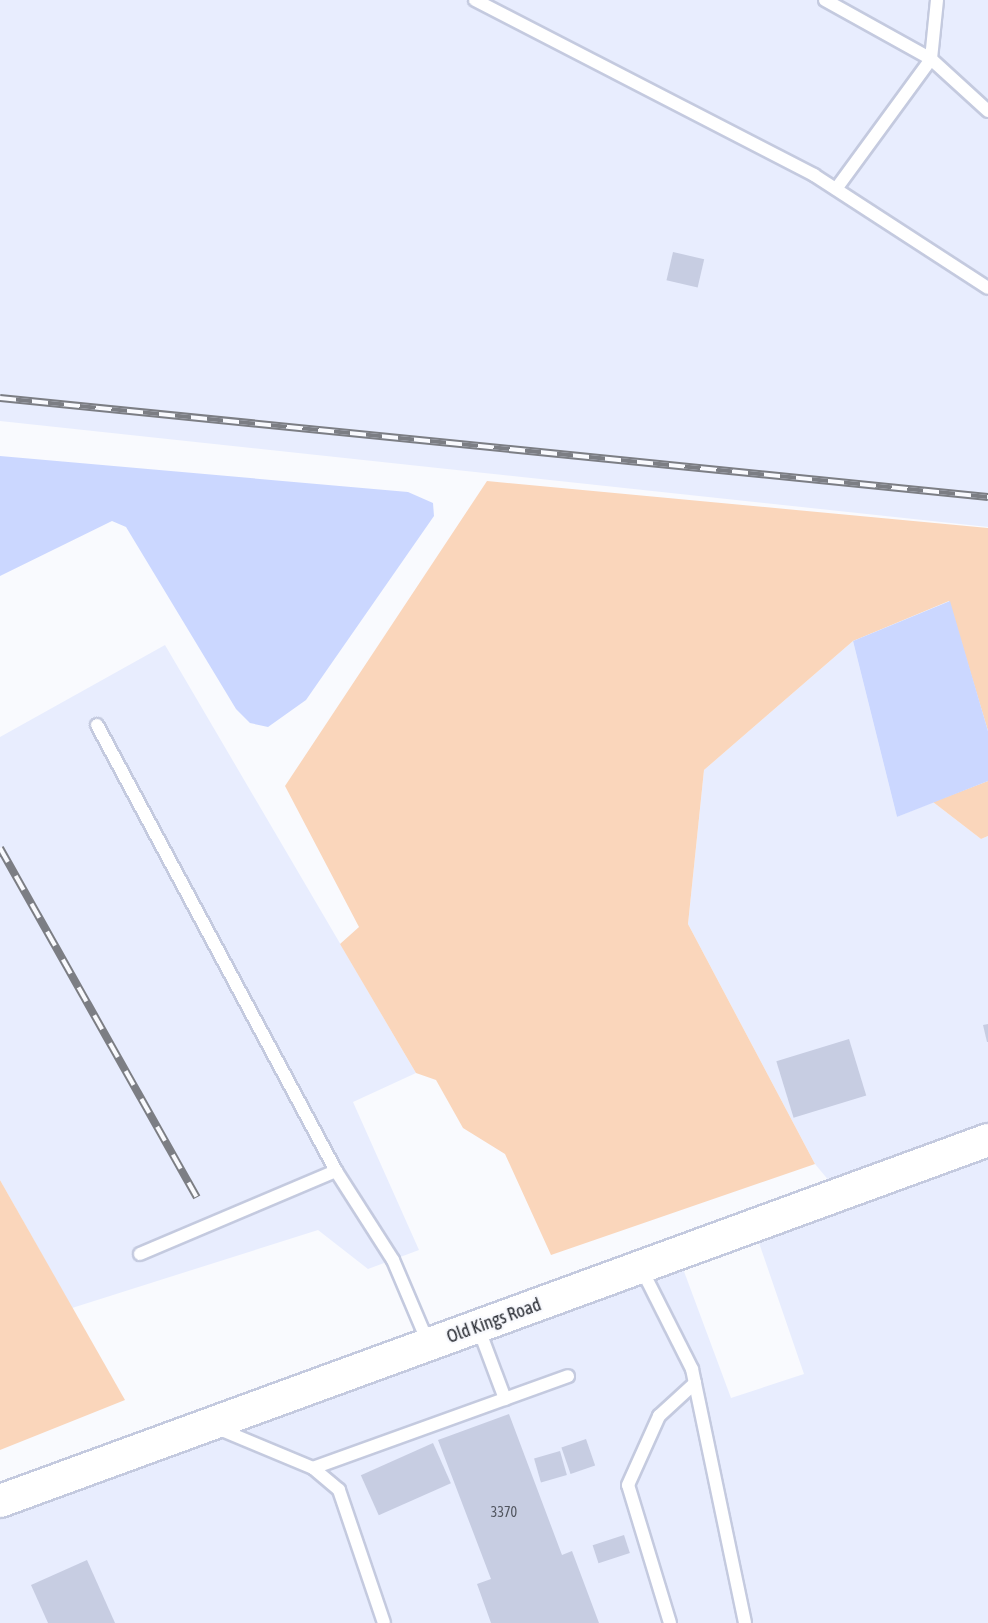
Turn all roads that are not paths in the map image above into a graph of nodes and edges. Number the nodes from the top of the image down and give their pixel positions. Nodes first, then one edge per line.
1 (475, 0) edge
2 (825, 0) edge
3 (937, 0) edge
4 (931, 59) junction
5 (988, 111) edge
6 (836, 189) junction
7 (988, 288) edge
8 (97, 725) dead end
9 (988, 1140) edge
10 (336, 1171) junction
11 (141, 1254) dead end
12 (641, 1267) junction
13 (478, 1327) junction
14 (429, 1345) junction
15 (568, 1376) dead end
16 (695, 1383) junction
17 (505, 1399) junction
18 (210, 1425) junction
19 (313, 1468) junction
20 (0, 1501) edge
21 (384, 1623) edge
22 (670, 1623) edge
23 (744, 1623) edge

1 - 6 lane
2 - 4 lane
3 - 4 lane
4 - 5 lane
4 - 6 lane
6 - 7 lane
8 - 10 lane
9 - 12 street, Old Kings Road
10 - 11 lane
10 - 14 lane
12 - 13 street, Old Kings Road
12 - 16 lane
13 - 14 street, Old Kings Road
13 - 17 lane
14 - 18 street, Old Kings Road
15 - 17 lane
16 - 22 lane
16 - 23 lane
17 - 19 lane
18 - 19 lane
18 - 20 street, Old Kings Road
19 - 21 lane

